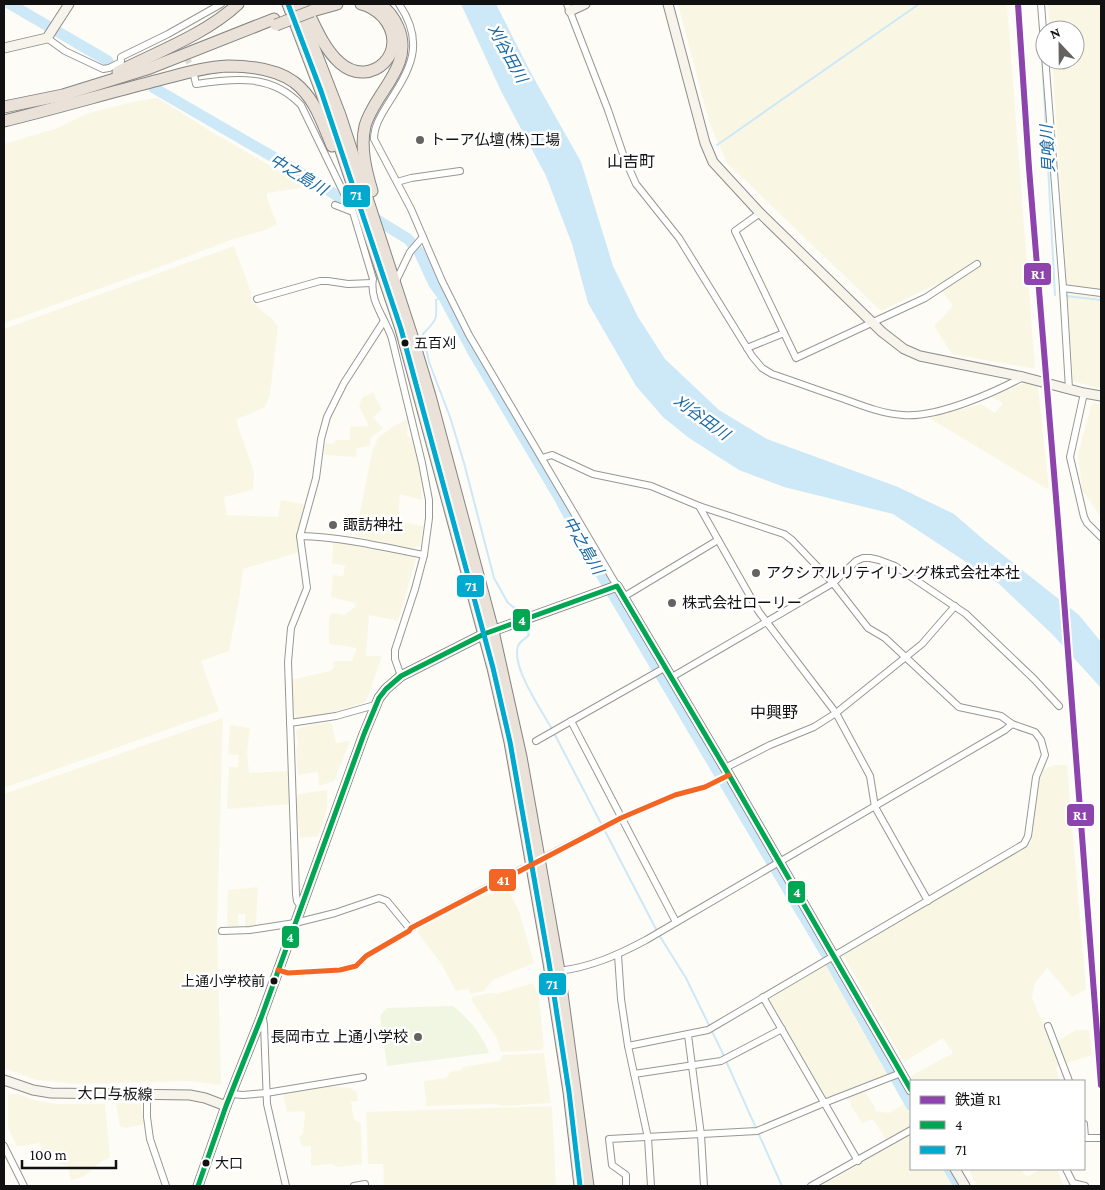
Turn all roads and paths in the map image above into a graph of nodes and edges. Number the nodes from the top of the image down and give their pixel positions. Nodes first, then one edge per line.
1 (70, 4) edge
2 (221, 4) edge
3 (238, 4) edge
4 (288, 4) edge
5 (297, 4) edge
6 (337, 4) edge
7 (361, 4) edge
8 (379, 4) edge
9 (399, 4) edge
10 (585, 4) edge
11 (668, 4) edge
12 (1041, 4) edge
13 (310, 6) edge
14 (568, 7) edge
15 (275, 22) junction
16 (168, 34) junction
17 (48, 38) junction
18 (175, 39) tunnel mouth
19 (4, 48) edge
20 (194, 75) tunnel mouth
21 (92, 86) junction
22 (87, 99) junction
23 (4, 107) edge
24 (4, 121) edge
25 (460, 172) dead end
26 (397, 182) junction
27 (368, 204) junction
28 (335, 205) dead end
29 (353, 212) junction
30 (760, 213) junction
31 (375, 227) junction
32 (423, 237) junction
33 (977, 264) dead end
34 (394, 278) junction
35 (372, 283) junction
36 (1063, 288) junction
37 (1101, 293) edge
38 (258, 299) dead end
39 (384, 321) junction
40 (873, 323) junction
41 (784, 333) junction
42 (747, 348) junction
43 (1023, 377) junction
44 (1069, 389) junction
45 (1084, 394) junction
46 (1101, 396) edge
47 (422, 402) junction
48 (408, 405) junction
49 (542, 458) junction
50 (699, 506) junction
51 (300, 536) junction
52 (1101, 538) edge
53 (718, 540) junction
54 (424, 555) junction
55 (833, 583) junction
56 (618, 586) junction
57 (624, 596) junction
58 (955, 606) junction
59 (766, 621) junction
60 (489, 633) junction
61 (905, 657) junction
62 (666, 666) junction
63 (401, 676) junction
64 (672, 677) junction
65 (375, 705) junction
66 (1059, 706) dead end
67 (836, 713) junction
68 (571, 721) junction
69 (290, 723) junction
70 (1012, 724) junction
71 (536, 741) dead end
72 (727, 771) junction
73 (875, 807) junction
74 (621, 818) junction
75 (547, 856) dead end
76 (775, 864) junction
77 (522, 869) dead end
78 (928, 901) junction
79 (301, 907) junction
80 (295, 922) junction
81 (676, 922) junction
82 (410, 929) junction
83 (222, 931) dead end
84 (618, 955) junction
85 (834, 956) junction
86 (278, 970) junction
87 (559, 971) junction
88 (763, 997) junction
89 (260, 1018) junction
90 (1048, 1026) dead end
91 (782, 1029) junction
92 (688, 1035) junction
93 (628, 1046) junction
94 (692, 1066) junction
95 (902, 1073) junction
96 (634, 1074) junction
97 (363, 1077) dead end
98 (1068, 1080) edge
99 (5, 1083) edge
100 (910, 1088) edge
101 (266, 1093) junction
102 (147, 1094) junction
103 (230, 1094) junction
104 (824, 1103) junction
105 (226, 1106) junction
106 (910, 1131) edge
107 (701, 1135) junction
108 (648, 1138) junction
109 (1085, 1138) edge
110 (1101, 1138) edge
111 (4, 1146) edge
112 (858, 1161) junction
113 (956, 1170) edge
114 (1066, 1170) edge
115 (24, 1186) edge
116 (166, 1186) edge
117 (198, 1186) edge
118 (286, 1186) edge
119 (354, 1186) edge
120 (366, 1186) edge
121 (580, 1186) edge
122 (588, 1186) edge
123 (626, 1186) edge
124 (651, 1186) edge
125 (704, 1186) edge
126 (811, 1186) edge
127 (965, 1186) edge
128 (1085, 1186) edge

1 - 17 main road
2 - 16 street
3 - 21 highway
4 - 27 highway
5 - 27 highway
6 - 13 highway
7 - 13 highway
8 - 27 highway
9 - 26 street
10 - 14 main road
11 - 30 main road
12 - 36 street
13 - 15 highway
14 - 42 street
15 - 21 highway
15 - 22 highway
16 - 17 street
16 - 18 street
17 - 19 main road
20 - 29 street
21 - 23 highway
22 - 24 highway
22 - 27 highway
25 - 26 street
26 - 32 street
27 - 31 highway
28 - 29 street
29 - 35 street
30 - 40 main road
30 - 41 street
31 - 34 highway
31 - 47 highway
32 - 34 street
32 - 49 street
33 - 40 street
34 - 60 highway
35 - 38 street
35 - 39 street
36 - 37 street
36 - 44 street
39 - 48 street
39 - 51 street
40 - 41 street
40 - 43 main road
41 - 42 street
42 - 43 street
43 - 44 main road
44 - 45 main road
45 - 46 main road
45 - 52 street
47 - 48 street
47 - 60 highway
48 - 54 street
49 - 50 street
49 - 56 street
50 - 53 street
50 - 55 street
51 - 54 street
51 - 69 street
53 - 57 street
53 - 59 street
54 - 63 street
55 - 58 street
55 - 59 street
55 - 61 street
56 - 57 main road
56 - 60 main road
57 - 62 main road
58 - 61 street
58 - 66 street
59 - 64 street
59 - 67 street
60 - 63 main road
60 - 87 highway
60 - 121 highway
61 - 67 street
61 - 70 street
62 - 64 main road
62 - 68 street
63 - 65 main road
64 - 72 main road
65 - 69 street
65 - 79 main road
67 - 72 street
67 - 73 street
68 - 71 street
68 - 74 street
69 - 79 street
70 - 73 street
70 - 78 street
72 - 74 street
72 - 76 main road
73 - 76 street
73 - 78 street
74 - 75 street
74 - 81 street
76 - 81 street
76 - 85 main road
77 - 82 street
78 - 85 street
79 - 80 main road
80 - 82 street
80 - 83 street
80 - 86 main road
81 - 84 street
82 - 86 street
84 - 87 street
84 - 93 street
85 - 88 street
85 - 95 main road
86 - 89 main road
87 - 122 highway
88 - 91 street
88 - 92 street
89 - 101 street
89 - 103 main road
90 - 98 street
91 - 94 street
91 - 104 street
92 - 93 street
92 - 94 street
93 - 96 street
94 - 96 street
94 - 107 street
95 - 100 main road
95 - 104 street
96 - 108 street
97 - 101 street
99 - 102 main road, 大口与板線
101 - 103 street
101 - 118 street
102 - 105 main road, 大口与板線
102 - 116 street
103 - 105 main road
104 - 107 street
104 - 112 street
105 - 117 main road
106 - 112 street
107 - 108 street
107 - 125 street
108 - 123 street
108 - 124 street
109 - 110 street
111 - 115 street
112 - 126 street
113 - 127 main road
114 - 128 street
119 - 120 street

